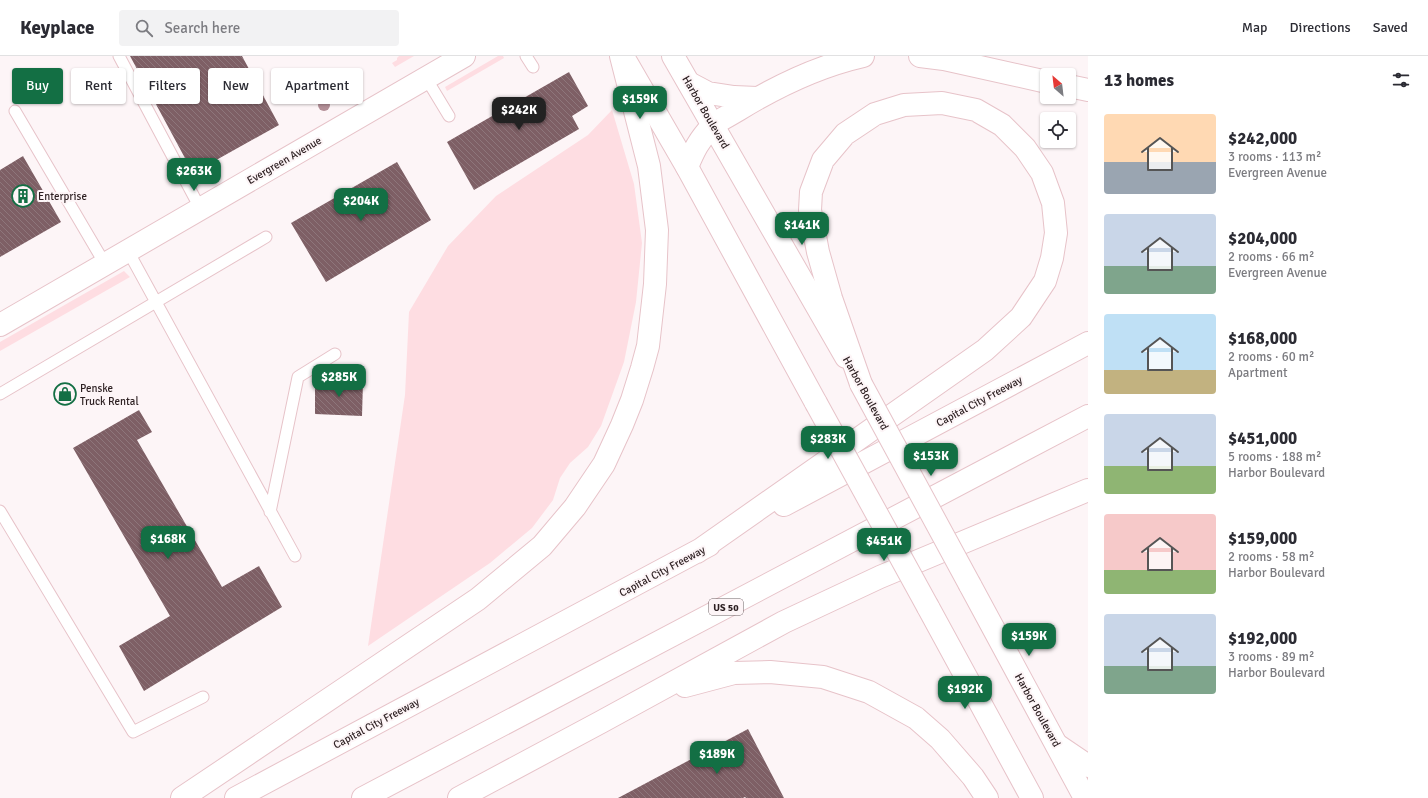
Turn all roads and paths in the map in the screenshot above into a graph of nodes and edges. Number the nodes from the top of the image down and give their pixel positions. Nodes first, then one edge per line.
1 (119, 56) edge
2 (464, 56) edge
3 (526, 56) edge
4 (622, 56) edge
5 (674, 56) edge
6 (863, 56) edge
7 (920, 56) edge
8 (533, 68) dead end
9 (426, 78) junction
10 (1040, 81) edge
11 (689, 83) junction
12 (1076, 87) edge
13 (1088, 90) edge
14 (757, 98) junction
15 (15, 111) dead end
16 (449, 116) dead end
17 (713, 125) junction
18 (687, 167) junction
19 (200, 208) junction
20 (266, 237) dead end
21 (128, 251) junction
22 (105, 264) junction
23 (155, 303) junction
24 (0, 325) edge
25 (1088, 343) edge
26 (335, 354) dead end
27 (861, 384) junction
28 (0, 394) edge
29 (1088, 416) edge
30 (1088, 490) edge
31 (0, 511) edge
32 (270, 512) junction
33 (697, 552) junction
34 (295, 556) dead end
35 (203, 697) dead end
36 (602, 722) junction
37 (1057, 746) junction
38 (1088, 766) edge
39 (182, 798) edge
40 (236, 798) edge
41 (364, 798) edge
42 (459, 798) edge
43 (987, 798) edge
44 (1032, 798) edge
45 (1085, 798) edge

1 - 19 lane
2 - 9 main road, Evergreen Avenue
3 - 8 lane
4 - 18 main road
4 - 39 main road
5 - 11 main road, Harbor Boulevard
6 - 14 main road
7 - 10 main road
9 - 16 lane
9 - 19 main road, Evergreen Avenue
11 - 14 main road
11 - 17 main road, Harbor Boulevard
12 - 13 main road
14 - 17 main road
15 - 22 lane
17 - 18 main road
17 - 27 main road, Harbor Boulevard
18 - 44 main road, bridge
19 - 21 main road, Evergreen Avenue
20 - 23 lane
21 - 22 main road, Evergreen Avenue
21 - 23 lane
22 - 24 main road, Evergreen Avenue
23 - 28 lane
23 - 32 lane
25 - 33 main road, Capital City Freeway
26 - 32 lane
27 - 33 main road
27 - 37 main road, Harbor Boulevard, bridge
29 - 41 main road, US 50
30 - 36 main road
31 - 35 lane
32 - 34 lane
33 - 40 main road, Capital City Freeway
36 - 42 main road
36 - 43 main road
37 - 38 main road
37 - 45 main road, Harbor Boulevard

